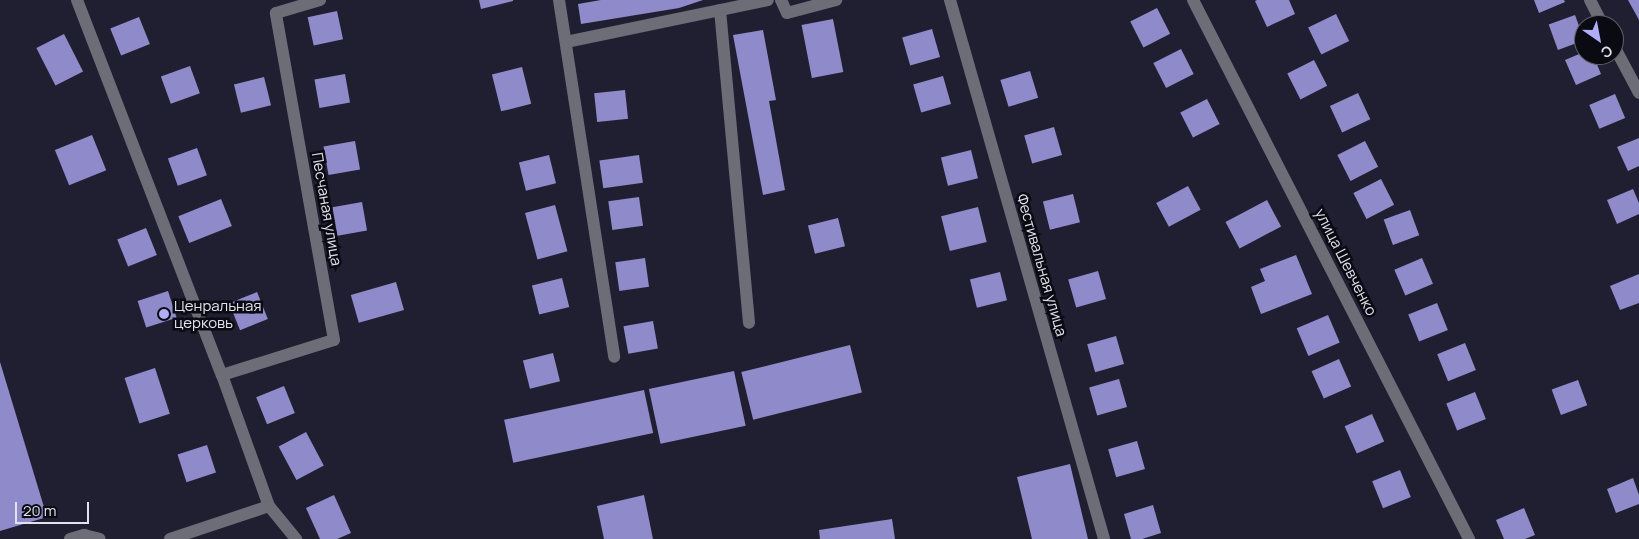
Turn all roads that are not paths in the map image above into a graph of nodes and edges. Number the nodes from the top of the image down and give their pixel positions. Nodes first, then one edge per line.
1 (77, 0) edge
2 (320, 0) edge
3 (559, 0) edge
4 (768, 0) edge
5 (781, 0) edge
6 (836, 0) edge
7 (950, 0) edge
8 (1194, 0) edge
9 (1590, 0) edge
10 (720, 10) junction
11 (1598, 15) edge
12 (566, 42) junction
13 (1624, 65) edge
14 (1639, 93) edge
15 (749, 322) dead end
16 (614, 357) dead end
17 (222, 375) junction
18 (269, 506) junction
19 (70, 539) edge
20 (100, 539) edge
21 (170, 539) edge
22 (296, 539) edge
23 (1104, 539) edge
24 (1469, 539) edge

1 - 17 street
2 - 17 street, Песчаная улица
3 - 12 street
4 - 10 street
5 - 6 street
7 - 23 street, Фестивальная улица
8 - 24 street, улица Шевченко
9 - 11 street
10 - 12 street
10 - 15 street
12 - 16 street
13 - 14 street
17 - 18 street
18 - 21 street
18 - 22 street
19 - 20 street

